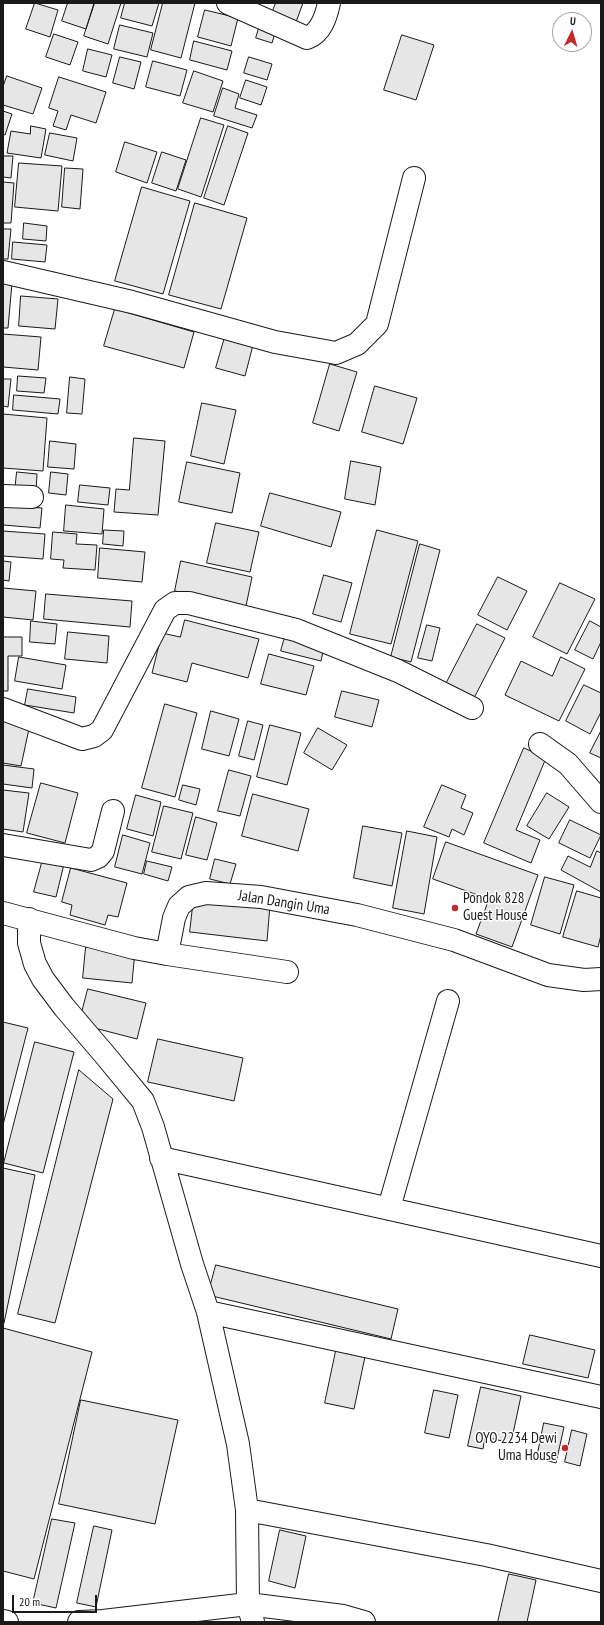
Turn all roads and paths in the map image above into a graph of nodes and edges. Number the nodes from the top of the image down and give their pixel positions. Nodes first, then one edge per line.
1 (228, 3) edge
2 (329, 3) edge
3 (414, 178) dead end
4 (3, 272) edge
5 (3, 496) edge
6 (32, 497) dead end
7 (472, 708) dead end
8 (3, 709) edge
9 (540, 744) dead end
10 (601, 802) edge
11 (113, 811) dead end
12 (3, 845) edge
13 (17, 916) edge
14 (167, 954) junction
15 (287, 972) dead end
16 (601, 979) edge
17 (448, 1001) dead end
18 (161, 1158) junction
19 (389, 1208) junction
20 (601, 1256) edge
21 (208, 1312) junction
22 (601, 1397) edge
23 (247, 1510) junction
24 (601, 1580) edge
25 (250, 1613) edge
26 (3, 1621) edge
27 (7, 1622) edge
28 (79, 1622) edge
29 (364, 1622) edge

1 - 2 street
3 - 4 street
5 - 6 street
7 - 8 street
9 - 10 street
11 - 12 street
13 - 14 street
13 - 18 street
14 - 15 street
14 - 16 street, Jalan Dangin Uma
17 - 19 street
18 - 19 street
18 - 21 street
19 - 20 street
21 - 22 street
21 - 23 street
23 - 24 street
23 - 25 street
25 - 28 street
25 - 29 street
26 - 27 street

